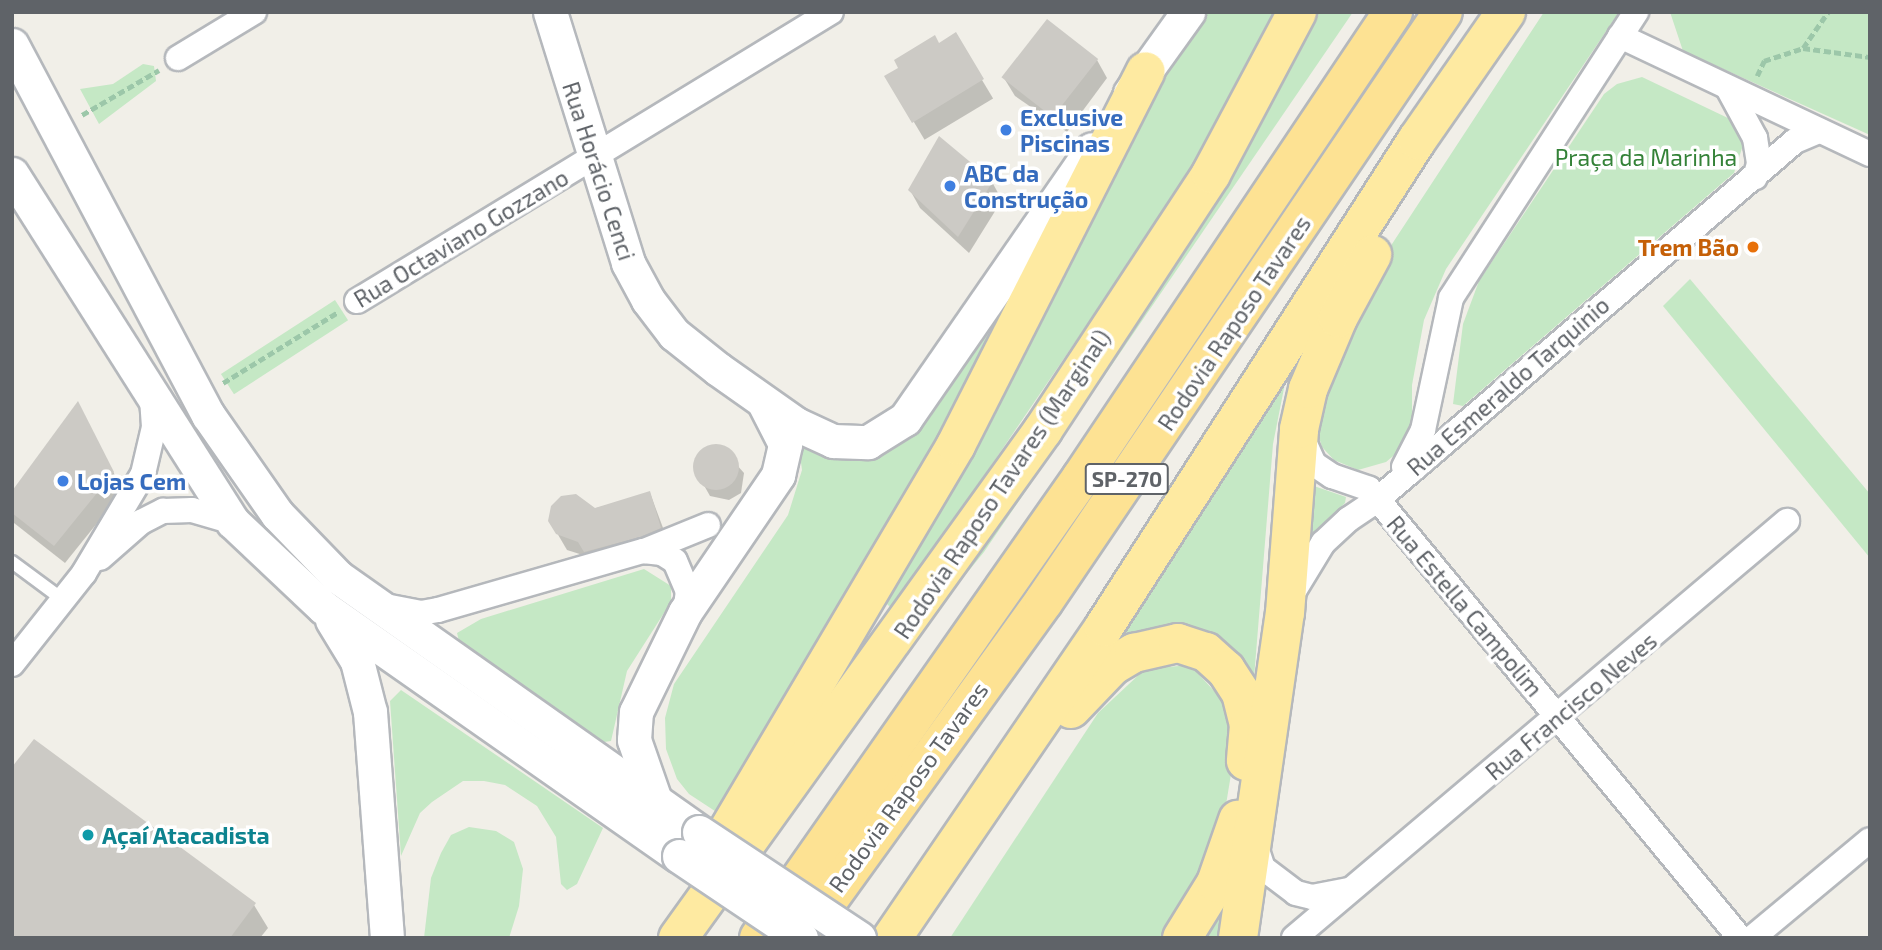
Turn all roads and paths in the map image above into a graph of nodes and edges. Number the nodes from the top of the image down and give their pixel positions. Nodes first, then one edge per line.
1 (254, 12) edge
2 (550, 12) edge
3 (831, 12) edge
4 (1188, 12) edge
5 (1297, 12) edge
6 (1394, 12) edge
7 (1443, 12) edge
8 (1506, 12) edge
9 (1515, 12) edge
10 (1636, 12) edge
11 (1828, 12) edge
12 (1620, 36) junction
13 (12, 45) edge
14 (1803, 48) junction
15 (1870, 57) edge
16 (178, 58) joint
17 (1146, 71) junction
18 (1737, 92) junction
19 (60, 129) junction
20 (1819, 131) junction
21 (1870, 154) edge
22 (593, 159) junction
23 (12, 174) edge
24 (1755, 177) junction
25 (12, 207) edge
26 (43, 218) junction
27 (357, 301) joint
28 (1432, 383) junction
29 (152, 396) junction
30 (199, 398) junction
31 (762, 401) junction
32 (1464, 422) junction
33 (1299, 429) junction
34 (1377, 500) junction
35 (1787, 521) dead end
36 (233, 522) junction
37 (708, 525) dead end
38 (677, 550) junction
39 (12, 562) edge
40 (83, 573) junction
41 (62, 600) junction
42 (382, 606) junction
43 (323, 607) junction
44 (685, 612) junction
45 (1285, 613) junction
46 (12, 664) edge
47 (1558, 719) junction
48 (560, 753) junction
49 (656, 803) junction
50 (1254, 840) junction
51 (1870, 840) edge
52 (689, 844) junction
53 (950, 852) junction
54 (1352, 889) junction
55 (899, 929) edge
56 (387, 938) edge
57 (664, 938) edge
58 (678, 938) edge
59 (759, 938) edge
60 (801, 938) edge
61 (859, 938) edge
62 (1182, 938) edge
63 (1238, 938) edge
64 (1294, 938) edge
65 (1740, 938) edge
66 (1752, 938) edge

1 - 16 street
2 - 22 main road, Rua Horácio Cenci
3 - 22 street, Rua Octaviano Gozzano
4 - 17 main road
5 - 58 highway, Rodovia Raposo Tavares (Marginal)
6 - 59 highway, Rodovia Raposo Tavares / SP-270
7 - 60 highway, Rodovia Raposo Tavares / SP-270
8 - 53 highway, SP-270
9 - 33 highway
10 - 12 street
11 - 14 path
12 - 18 street
12 - 28 street
13 - 19 main road
14 - 15 path
14 - 18 path
16 - 19 path
17 - 31 main road
17 - 57 highway
18 - 20 street
18 - 24 street
19 - 30 main road
20 - 21 street
20 - 24 street, Rua Esmeraldo Tarquinio
22 - 27 street, Rua Octaviano Gozzano
22 - 31 main road, Rua Horácio Cenci
23 - 26 main road
24 - 32 street, Rua Esmeraldo Tarquinio
25 - 26 lane
26 - 29 main road
27 - 30 path, Rua Octaviano Gozzano
28 - 32 street
28 - 34 street
29 - 36 main road
29 - 40 street
30 - 42 main road
31 - 44 main road
32 - 34 street, Rua Esmeraldo Tarquinio
33 - 34 street, Rua Estella Campolim
33 - 45 highway
34 - 45 street, Rua Esmeraldo Tarquinio
34 - 47 street, Rua Estella Campolim
35 - 47 street, Rua Francisco Neves
36 - 40 street
36 - 43 main road
37 - 38 street
38 - 42 street
38 - 44 street
39 - 41 lane
40 - 41 street
41 - 46 street
42 - 48 main road
43 - 48 main road
43 - 56 main road
44 - 49 main road
45 - 50 highway
47 - 54 street, Rua Francisco Neves
47 - 65 street, Rua Estella Campolim
48 - 49 main road
48 - 52 main road
49 - 52 main road
50 - 54 street, Rua Francisco Neves
50 - 63 highway
51 - 66 street
52 - 60 main road, bridge
52 - 61 main road, bridge
53 - 55 highway, SP-270
53 - 62 highway
54 - 64 street, Rua Francisco Neves

